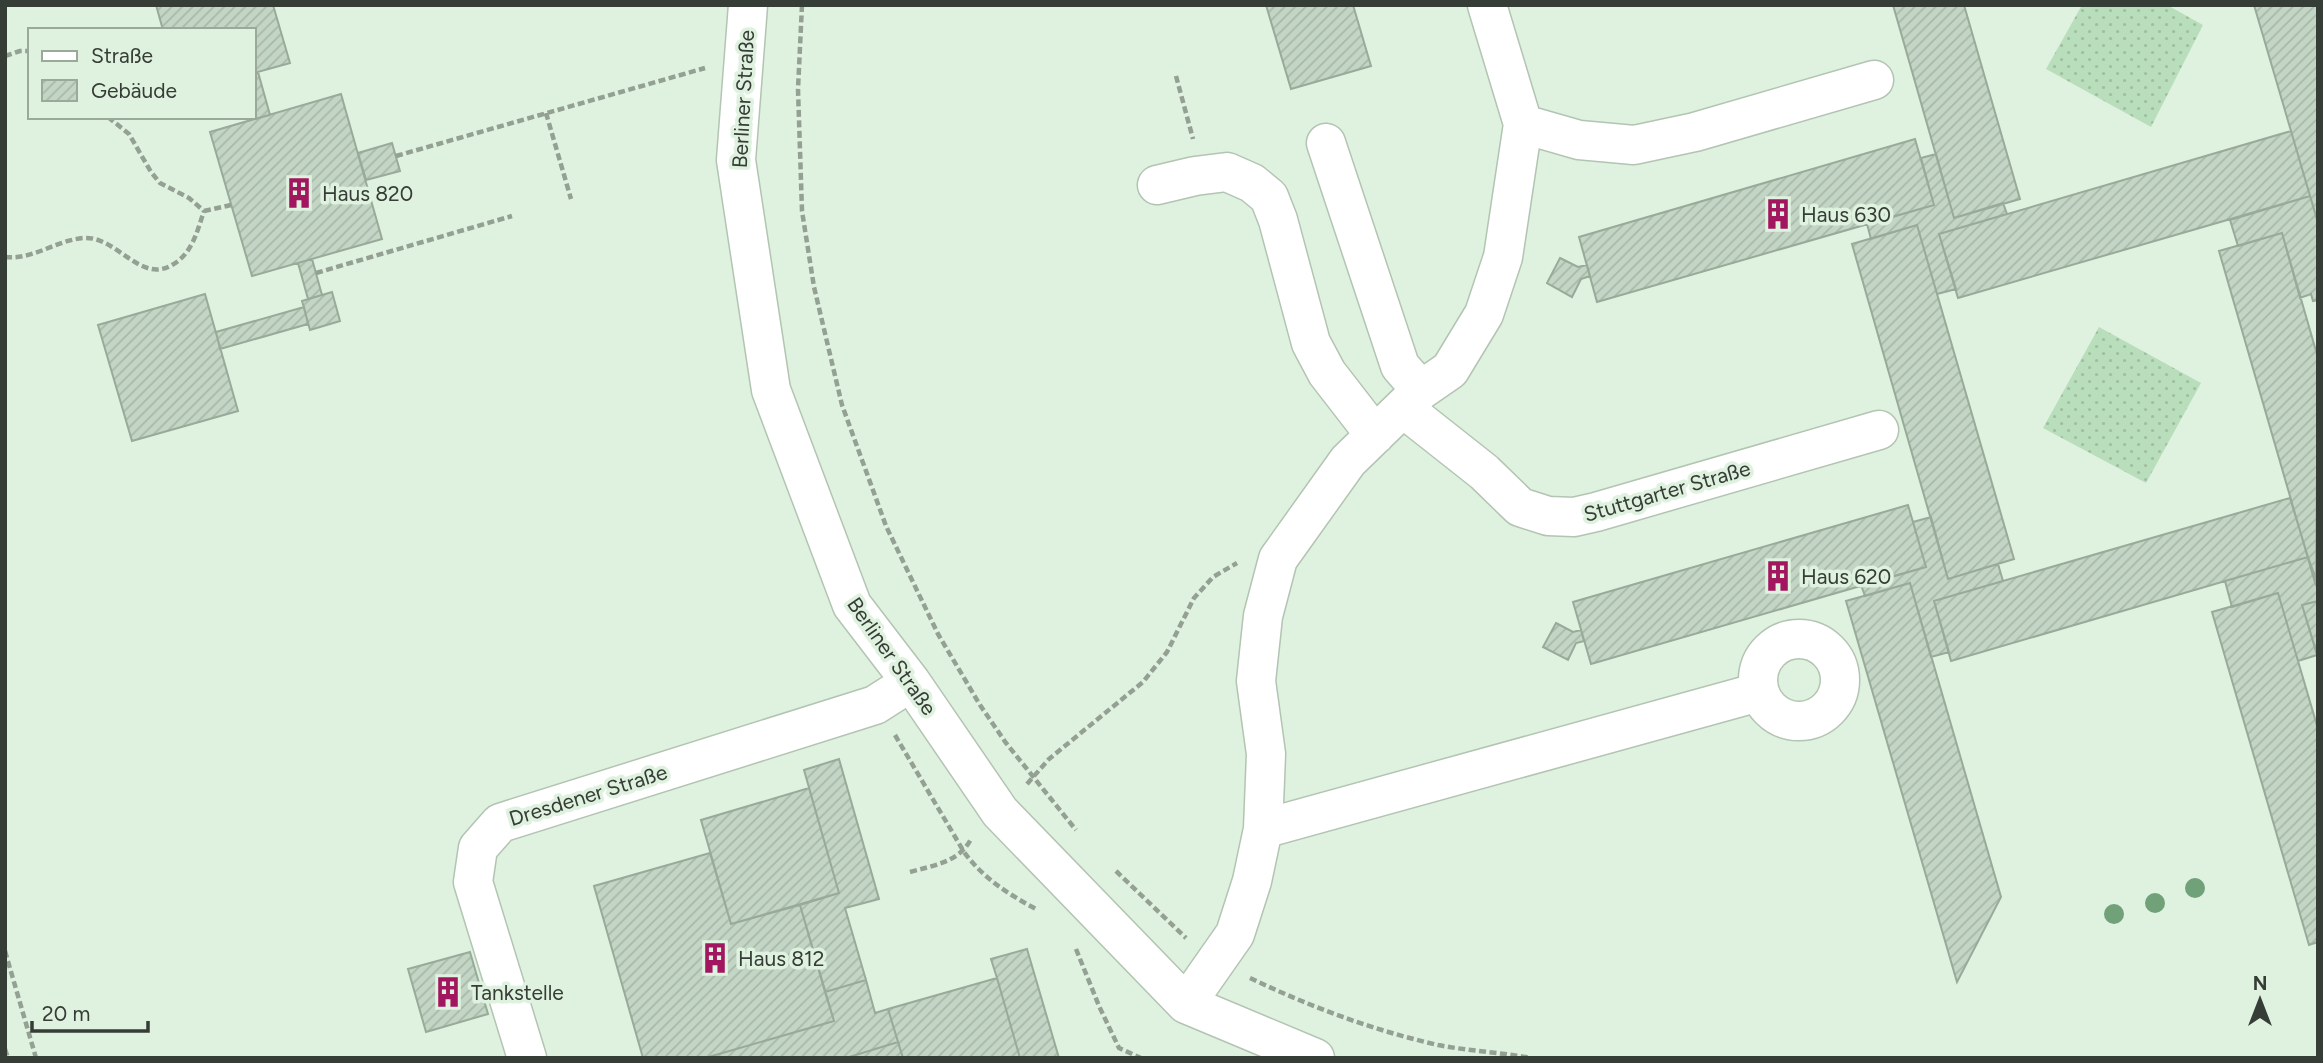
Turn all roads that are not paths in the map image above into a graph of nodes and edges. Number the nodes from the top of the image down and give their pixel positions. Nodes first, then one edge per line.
1 (748, 5) edge
2 (1487, 5) edge
3 (1874, 80) dead end
4 (1522, 124) junction
5 (1326, 143) dead end
6 (1157, 185) dead end
7 (1412, 399) junction
8 (1879, 430) dead end
9 (1375, 435) junction
10 (911, 682) junction
11 (1759, 692) dead end
12 (1263, 829) junction
13 (1186, 1004) junction
14 (527, 1058) edge
15 (1315, 1058) edge

1 - 10 lane, Berliner Straße
2 - 4 lane
3 - 4 lane
4 - 7 lane
5 - 7 lane, Stuttgarter Straße
6 - 9 lane
7 - 8 lane, Stuttgarter Straße
7 - 9 lane
9 - 12 lane
10 - 13 lane, Berliner Straße
10 - 14 lane, Dresdener Straße
11 - 12 lane
12 - 13 lane
13 - 15 lane, Berliner Straße

